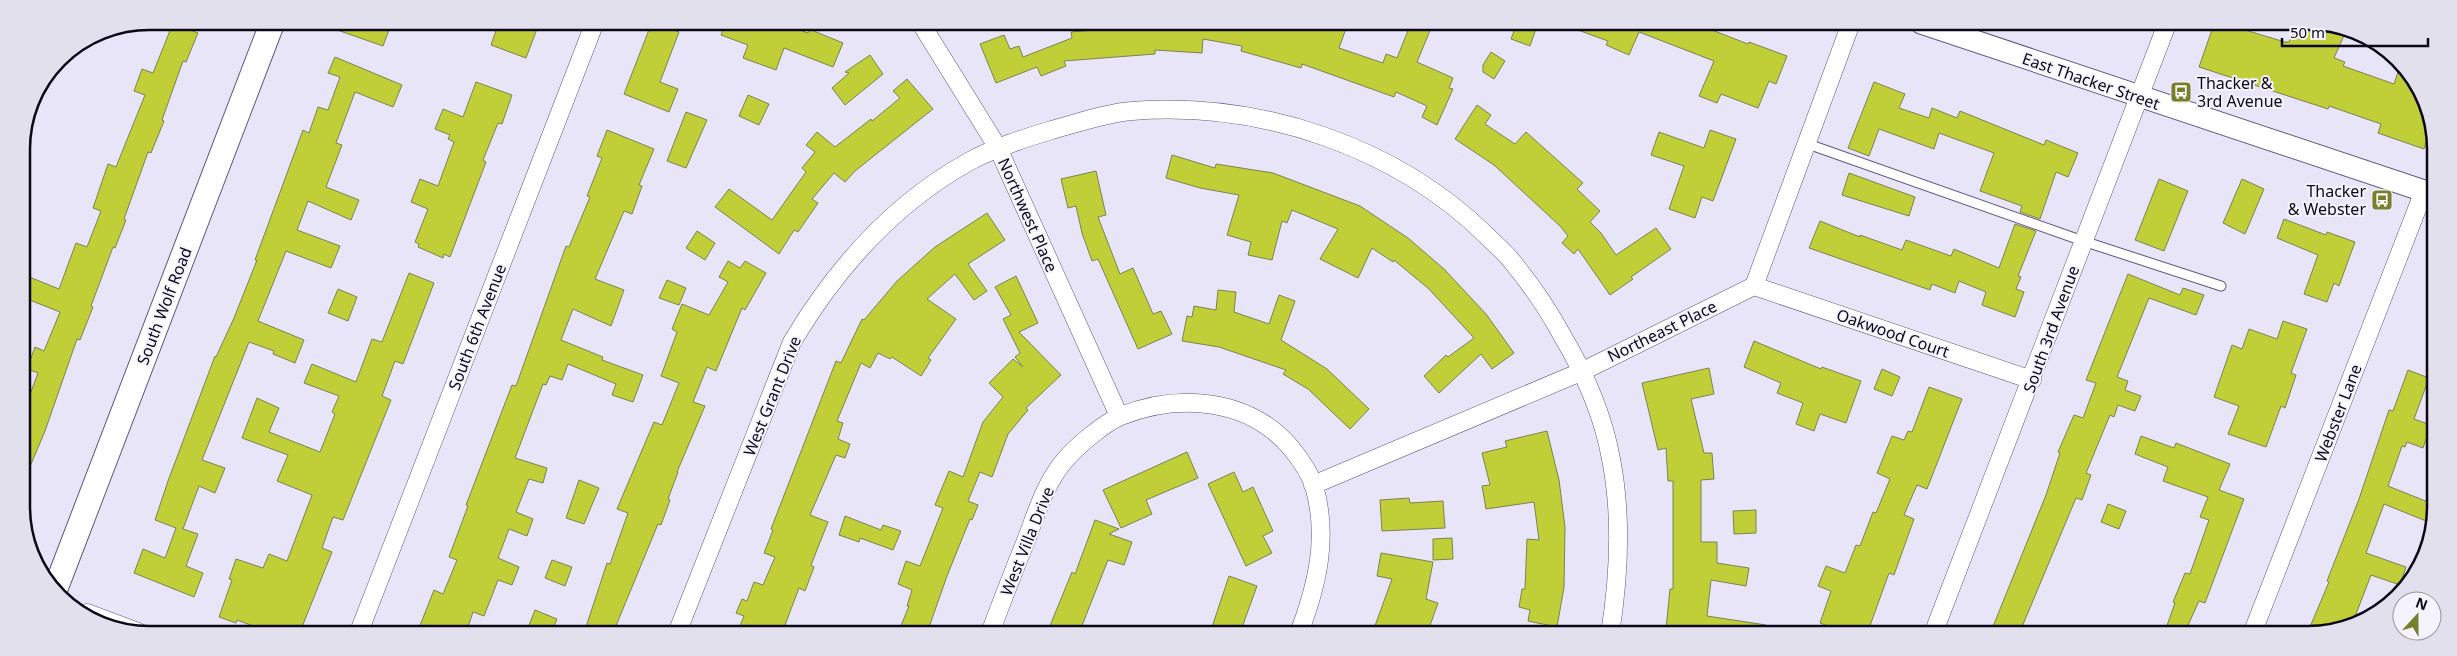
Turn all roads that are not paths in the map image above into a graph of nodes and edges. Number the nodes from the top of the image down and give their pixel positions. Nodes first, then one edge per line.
1 (270, 30) edge
2 (592, 30) edge
3 (925, 30) edge
4 (1848, 30) edge
5 (1940, 30) edge
6 (2165, 30) edge
7 (2139, 98) junction
8 (1805, 143) junction
9 (998, 148) junction
10 (2427, 192) edge
11 (2427, 198) edge
12 (2083, 241) junction
13 (1754, 286) junction
14 (2221, 286) dead end
15 (1583, 370) junction
16 (2032, 380) junction
17 (1119, 416) junction
18 (1314, 485) junction
19 (58, 582) edge
20 (361, 626) edge
21 (680, 626) edge
22 (993, 626) edge
23 (1302, 626) edge
24 (1611, 626) edge
25 (1936, 626) edge
26 (2255, 626) edge

1 - 19 main road, South Wolf Road
2 - 20 street, South 6th Avenue
3 - 9 street, Northwest Place
4 - 8 street
5 - 7 street, East Thacker Street
6 - 7 street, South 3rd Avenue
7 - 10 street, East Thacker Street
7 - 12 street, South 3rd Avenue
8 - 12 lane
8 - 13 street
9 - 15 street, West Grant Drive
9 - 17 street, Northwest Place
9 - 21 street, West Grant Drive
11 - 26 street, Webster Lane
12 - 14 lane
12 - 16 street, South 3rd Avenue
13 - 15 street, Northeast Place
13 - 16 street, Oakwood Court
15 - 18 street, Northeast Place
15 - 24 street, West Grant Drive
16 - 25 street, South 3rd Avenue
17 - 18 street, West Villa Drive
17 - 22 street, West Villa Drive
18 - 23 street, West Villa Drive

